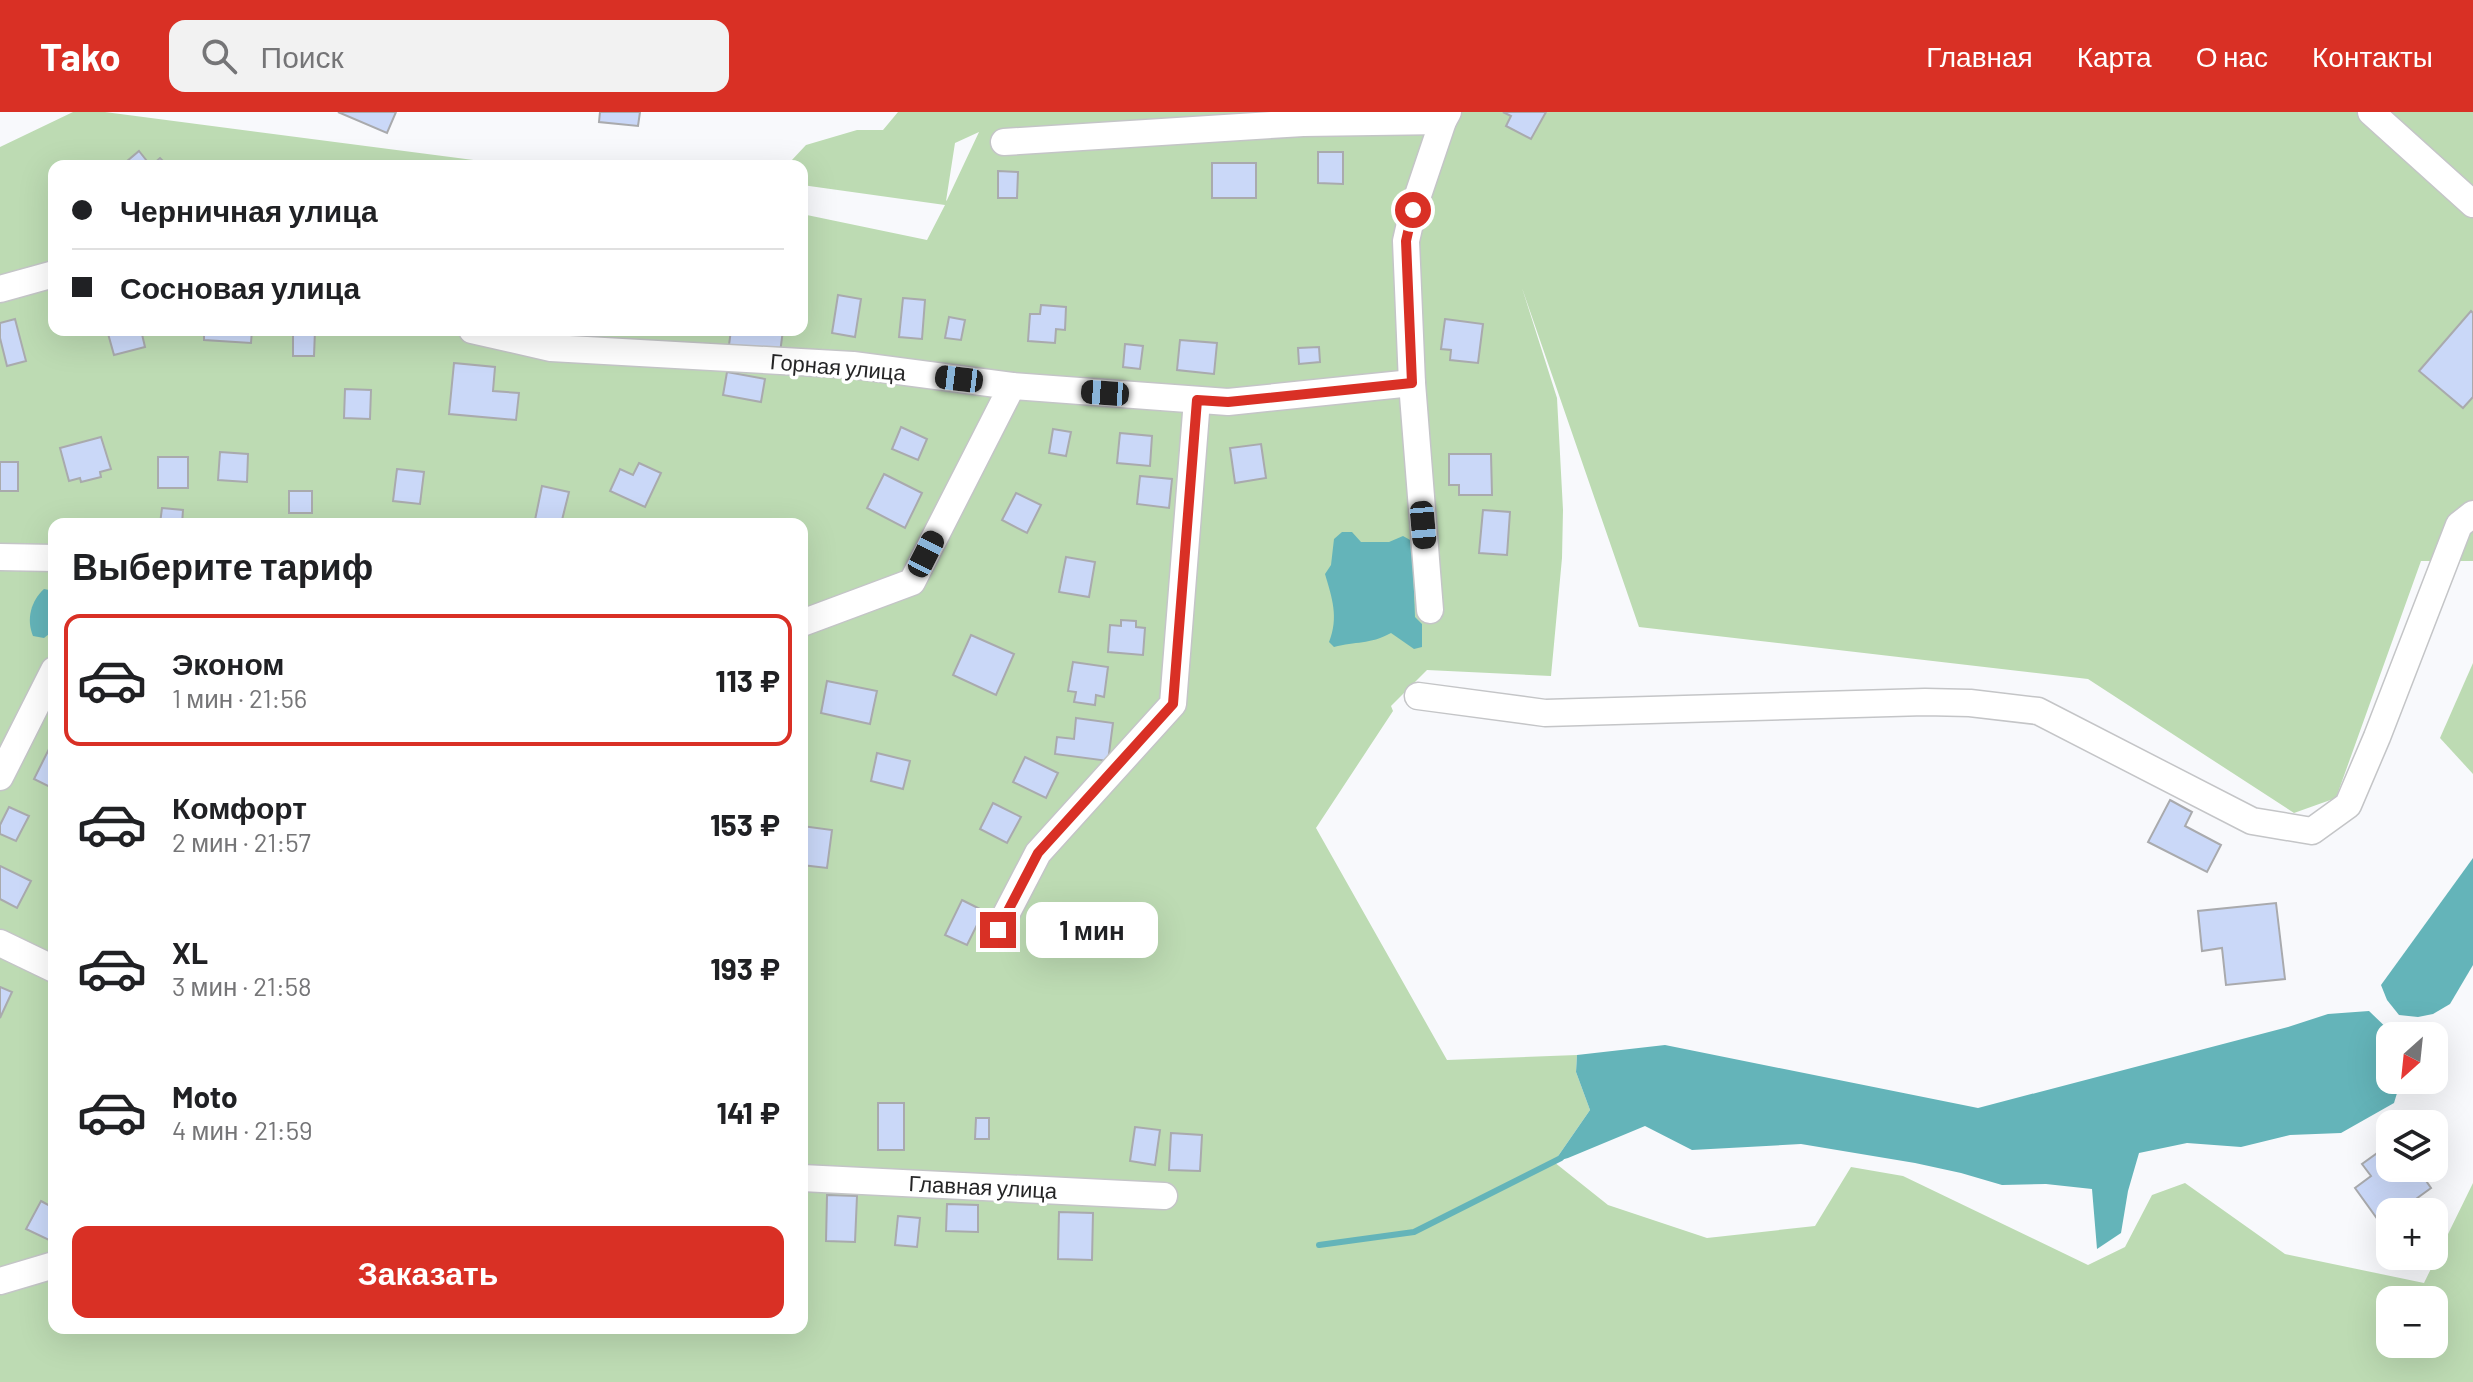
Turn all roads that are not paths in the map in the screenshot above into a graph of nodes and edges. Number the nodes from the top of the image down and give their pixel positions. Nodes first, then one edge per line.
1 (2371, 112) edge
2 (1446, 116) edge
3 (1004, 142) dead end
4 (2473, 204) edge
5 (48, 276) edge
6 (0, 289) edge
7 (498, 336) edge
8 (1412, 383) junction
9 (1012, 386) junction
10 (1197, 400) junction
11 (2473, 514) edge
12 (6, 552) edge
13 (48, 557) edge
14 (1430, 610) dead end
15 (808, 621) edge
16 (48, 681) edge
17 (1418, 696) dead end
18 (2, 766) edge
19 (998, 930) dead end
20 (0, 943) edge
21 (48, 966) edge
22 (808, 1178) edge
23 (1164, 1196) dead end
24 (48, 1266) edge
25 (0, 1281) edge

1 - 4 street
2 - 3 street
2 - 8 street
5 - 6 street
7 - 9 street, Горная улица
8 - 10 street, Горная улица
8 - 14 street
9 - 10 street, Горная улица
9 - 15 street
10 - 19 street
11 - 17 street
12 - 13 street
16 - 18 street
20 - 21 street
22 - 23 street, Главная улица
24 - 25 street

